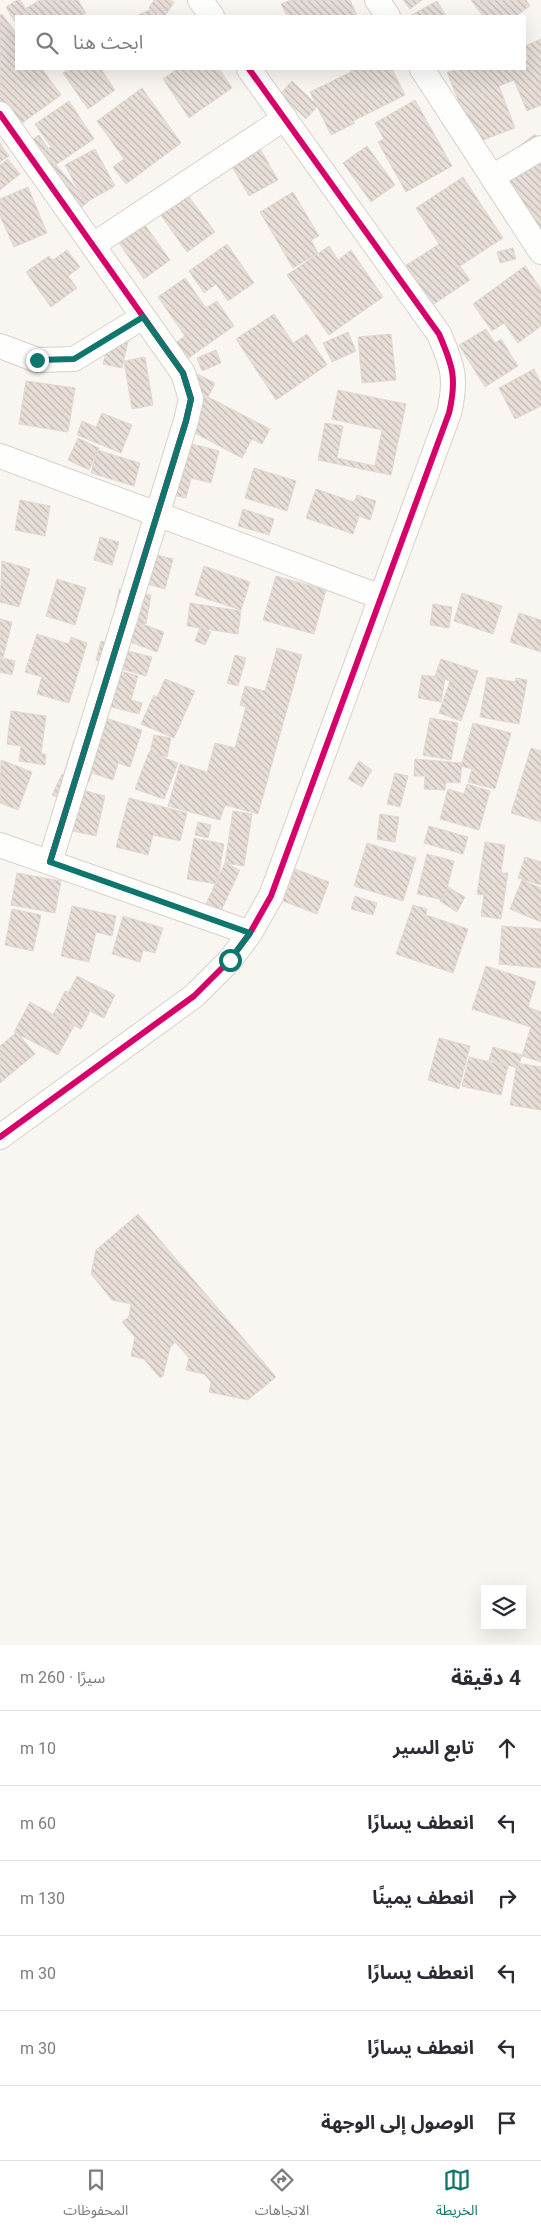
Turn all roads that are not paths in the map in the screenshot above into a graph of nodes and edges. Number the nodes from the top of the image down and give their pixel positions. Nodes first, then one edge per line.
1 (200, 0) edge
2 (378, 0) edge
3 (211, 15) edge
4 (387, 15) edge
5 (250, 70) edge
6 (423, 70) edge
7 (0, 114) edge
8 (285, 118) junction
9 (541, 148) edge
10 (492, 177) junction
11 (93, 245) junction
12 (541, 252) edge
13 (143, 317) junction
14 (0, 346) edge
15 (0, 456) edge
16 (156, 514) junction
17 (381, 597) junction
18 (0, 845) edge
19 (50, 862) junction
20 (250, 933) junction
21 (0, 1137) edge

1 - 3 street
2 - 4 street
5 - 8 street
6 - 10 street
7 - 11 street
8 - 11 street
8 - 17 street
9 - 10 street
10 - 12 street
11 - 13 street
13 - 14 street
13 - 16 street
15 - 16 street
16 - 17 street
16 - 19 street
17 - 20 street
18 - 19 street
19 - 20 street
20 - 21 street

